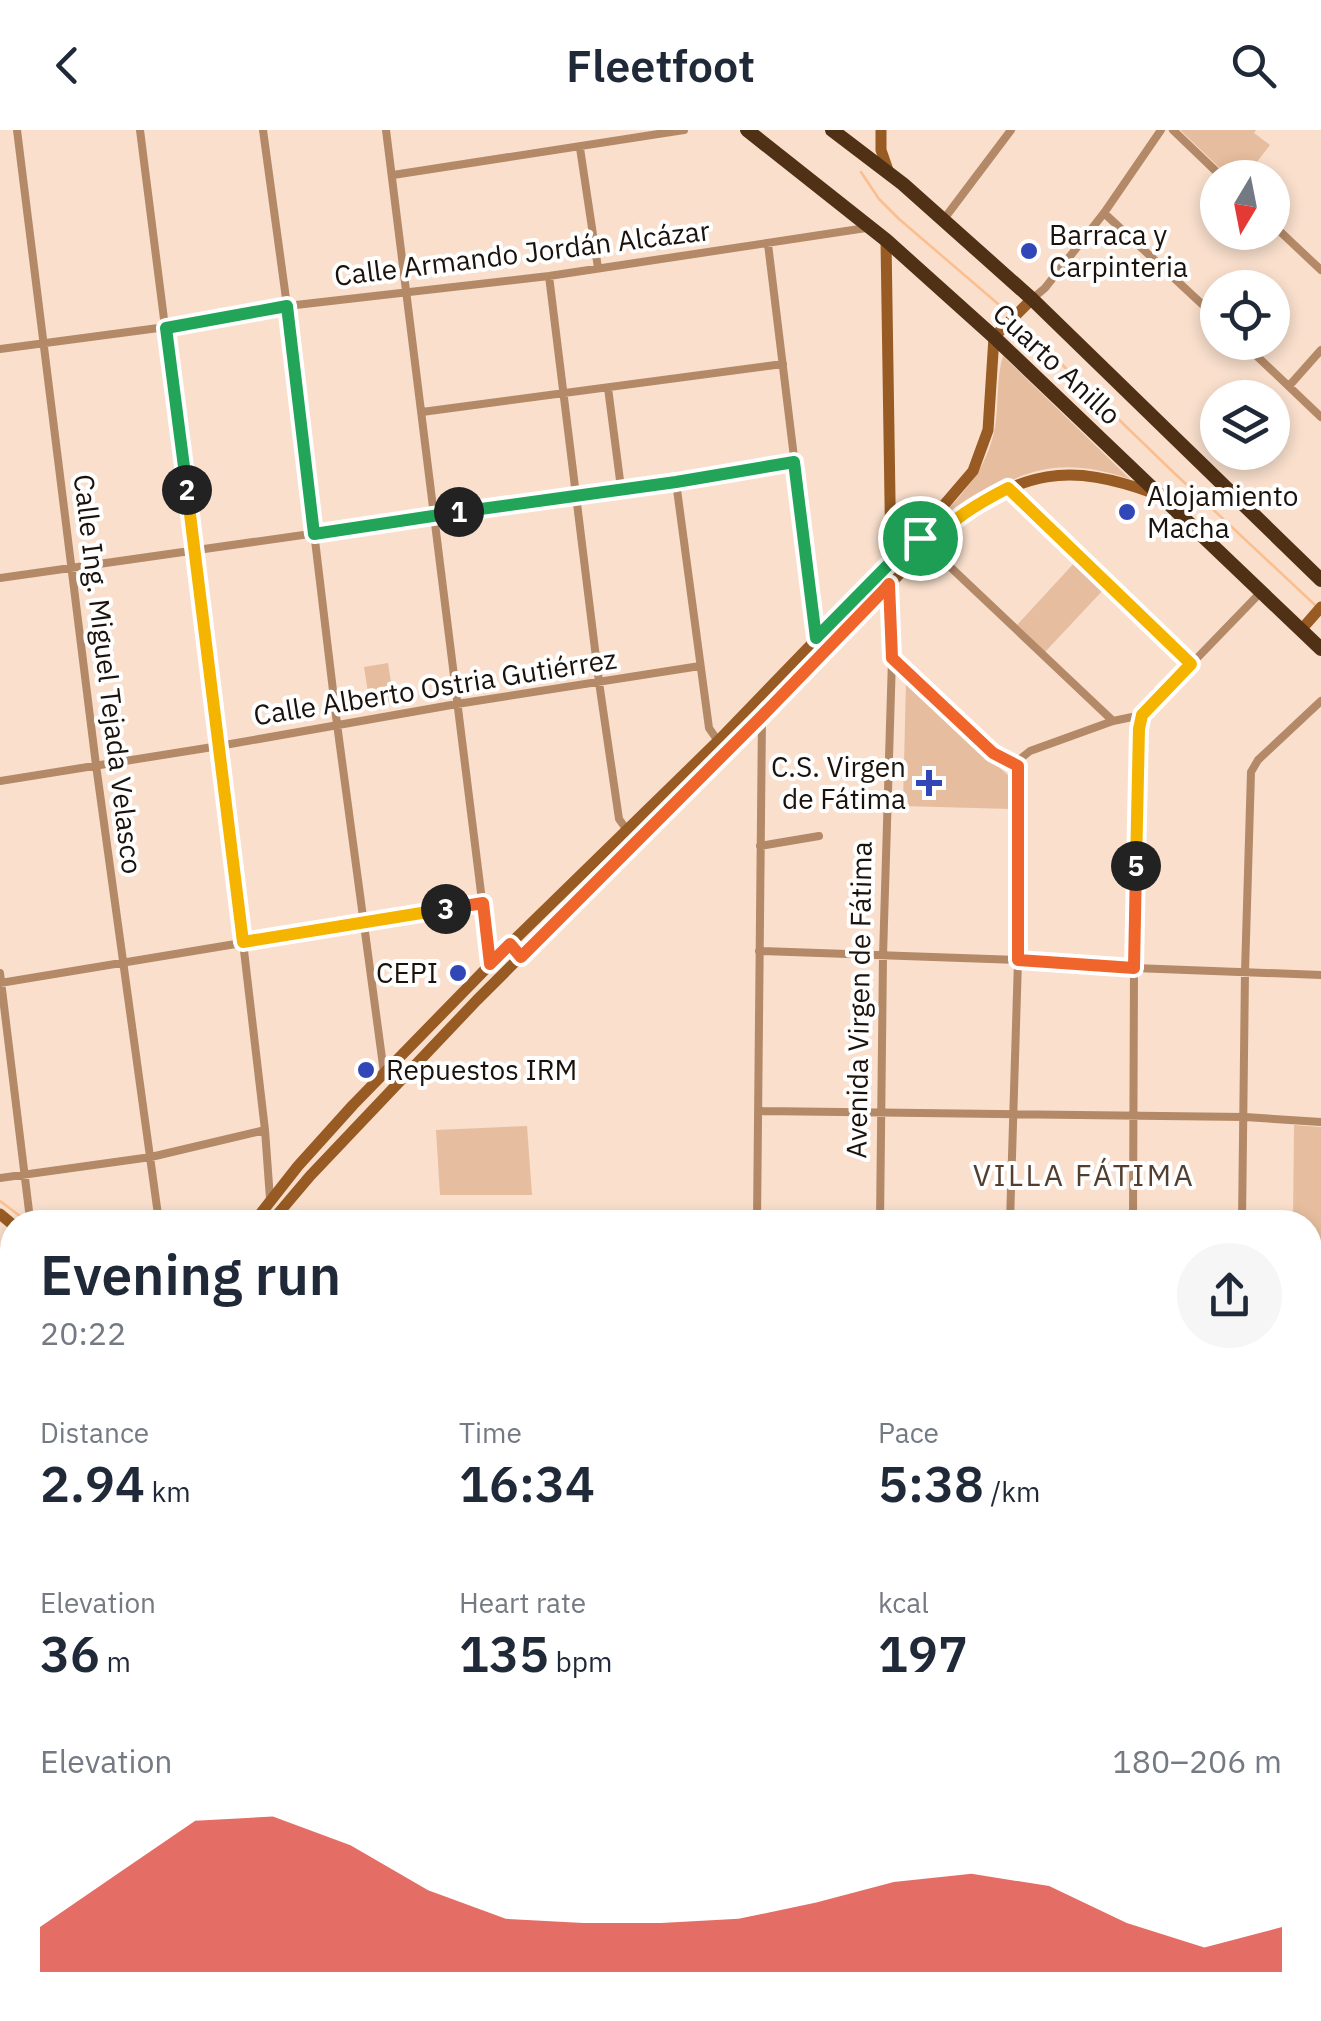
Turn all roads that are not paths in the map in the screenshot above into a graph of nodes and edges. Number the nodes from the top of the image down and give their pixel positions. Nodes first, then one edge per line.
1 (17, 130) edge
2 (140, 130) edge
3 (263, 130) edge
4 (386, 130) edge
5 (684, 130) edge
6 (747, 130) edge
7 (774, 130) edge
8 (832, 130) edge
9 (881, 130) edge
10 (1011, 130) edge
11 (1161, 130) edge
12 (1173, 130) edge
13 (580, 148) junction
14 (774, 152) junction
15 (1204, 160) edge
16 (889, 173) junction
17 (392, 175) junction
18 (1104, 213) junction
19 (944, 219) junction
20 (871, 227) junction
21 (886, 240) junction
22 (1290, 241) edge
23 (768, 244) junction
24 (598, 268) junction
25 (1321, 270) edge
26 (548, 276) junction
27 (407, 291) junction
28 (1200, 302) edge
29 (1027, 305) junction
30 (287, 306) junction
31 (166, 328) junction
32 (998, 333) junction
33 (44, 344) junction
34 (0, 349) edge
35 (1321, 350) edge
36 (1261, 360) edge
37 (783, 364) junction
38 (1282, 380) edge
39 (1290, 384) edge
40 (608, 388) junction
41 (1290, 388) edge
42 (562, 394) junction
43 (422, 412) junction
44 (1321, 417) edge
45 (794, 462) junction
46 (676, 482) junction
47 (621, 488) junction
48 (1008, 488) junction
49 (575, 496) junction
50 (1160, 496) junction
51 (433, 516) junction
52 (314, 534) junction
53 (924, 542) junction
54 (195, 550) junction
55 (891, 562) junction
56 (70, 568) junction
57 (0, 578) edge
58 (1321, 580) edge
59 (889, 584) junction
60 (1261, 592) junction
61 (1318, 610) edge
62 (1301, 630) junction
63 (816, 638) junction
64 (1321, 649) edge
65 (892, 658) junction
66 (1191, 664) junction
67 (700, 666) junction
68 (600, 682) junction
69 (1321, 701) edge
70 (457, 704) junction
71 (754, 704) junction
72 (1142, 715) junction
73 (762, 716) junction
74 (1112, 721) junction
75 (337, 724) junction
76 (718, 741) junction
77 (219, 746) junction
78 (96, 765) junction
79 (1018, 766) junction
80 (0, 782) edge
81 (627, 830) junction
82 (819, 836) dead end
83 (760, 846) junction
84 (483, 903) junction
85 (364, 923) junction
86 (243, 942) junction
87 (510, 944) junction
88 (759, 950) junction
89 (883, 956) junction
90 (521, 957) junction
91 (1018, 960) junction
92 (124, 963) junction
93 (490, 964) junction
94 (1134, 968) junction
95 (0, 972) edge
96 (1245, 972) junction
97 (1321, 975) edge
98 (1, 982) edge
99 (384, 1073) junction
100 (758, 1111) junction
101 (881, 1112) junction
102 (1015, 1115) junction
103 (1135, 1115) junction
104 (1245, 1116) junction
105 (1321, 1122) edge
106 (265, 1130) junction
107 (151, 1156) junction
108 (25, 1175) junction
109 (0, 1178) edge
110 (270, 1199) junction
111 (30, 1210) edge
112 (158, 1210) edge
113 (262, 1210) edge
114 (281, 1210) edge
115 (756, 1210) edge
116 (880, 1210) edge
117 (1011, 1210) edge
118 (1133, 1210) edge
119 (1242, 1210) edge

1 - 33 street, Calle Ing. Miguel Tejada Velasco
2 - 31 street
3 - 30 street
4 - 17 street
5 - 13 street
6 - 14 highway, Cuarto Anillo
7 - 14 highway
8 - 16 highway, Cuarto Anillo
9 - 16 street
10 - 19 street
11 - 18 street
12 - 15 street
13 - 17 street
13 - 24 street
14 - 20 highway, Cuarto Anillo
16 - 19 highway, Cuarto Anillo
17 - 27 street
18 - 28 street
18 - 29 street
19 - 29 highway, Cuarto Anillo
20 - 21 highway, Cuarto Anillo
20 - 23 street, Calle Armando Jordán Alcázar
21 - 32 highway, Cuarto Anillo
21 - 55 street, Avenida Virgen de Fátima
22 - 25 street
23 - 24 street, Calle Armando Jordán Alcázar
23 - 37 street
24 - 26 street, Calle Armando Jordán Alcázar
26 - 27 street, Calle Armando Jordán Alcázar
26 - 42 street
27 - 30 street, Calle Armando Jordán Alcázar
27 - 43 street
29 - 32 street
29 - 58 highway, Cuarto Anillo
30 - 31 street, Calle Armando Jordán Alcázar
30 - 52 street
31 - 33 street, Calle Armando Jordán Alcázar
31 - 54 street
32 - 50 highway, Cuarto Anillo
32 - 53 street
33 - 34 street, Calle Armando Jordán Alcázar
33 - 56 street, Calle Ing. Miguel Tejada Velasco
35 - 39 street
36 - 38 street
37 - 40 street
37 - 45 street
40 - 42 street
40 - 47 street
41 - 44 street
42 - 43 street
42 - 49 street
43 - 51 street
45 - 46 street
45 - 63 street
46 - 47 street
46 - 67 street
47 - 49 street
48 - 50 street
48 - 53 street
48 - 66 street
49 - 51 street
49 - 68 street
50 - 60 highway, Cuarto Anillo
51 - 52 street
51 - 70 street
52 - 54 street
52 - 75 street
53 - 55 street
53 - 59 street
53 - 74 street
54 - 56 street
54 - 77 street
55 - 59 street, Avenida Virgen de Fátima
55 - 63 street
56 - 57 street
56 - 78 street, Calle Ing. Miguel Tejada Velasco
59 - 65 street, Avenida Virgen de Fátima
59 - 73 street
60 - 62 highway, Cuarto Anillo
60 - 66 street
61 - 62 street
62 - 64 highway, Cuarto Anillo
63 - 71 street
65 - 79 street
65 - 89 street, Avenida Virgen de Fátima
66 - 72 street
67 - 68 street, Calle Alberto Ostria Gutiérrez
67 - 76 street
68 - 70 street, Calle Alberto Ostria Gutiérrez
68 - 81 street
69 - 96 street
70 - 75 street, Calle Alberto Ostria Gutiérrez
70 - 84 street
71 - 73 street
71 - 76 street
72 - 74 street
72 - 94 street
73 - 83 street
73 - 90 street
74 - 79 street
75 - 77 street, Calle Alberto Ostria Gutiérrez
75 - 85 street
76 - 81 street
77 - 78 street, Calle Alberto Ostria Gutiérrez
77 - 86 street
78 - 80 street, Calle Alberto Ostria Gutiérrez
78 - 92 street, Calle Ing. Miguel Tejada Velasco
79 - 91 street
81 - 87 street
82 - 83 street
83 - 88 street
84 - 85 street
84 - 93 street
85 - 86 street
85 - 99 street
86 - 92 street
86 - 106 street
87 - 90 street
87 - 93 street
88 - 89 street
88 - 100 street
89 - 91 street
89 - 101 street, Avenida Virgen de Fátima
90 - 114 street
91 - 94 street
91 - 102 street
92 - 98 street
92 - 107 street, Calle Ing. Miguel Tejada Velasco
93 - 99 street
94 - 96 street
94 - 103 street
95 - 98 street
96 - 97 street
96 - 104 street
98 - 108 street
99 - 110 street
100 - 101 street
100 - 115 street
101 - 102 street
101 - 116 street, Avenida Virgen de Fátima
102 - 103 street
102 - 117 street
103 - 104 street
103 - 118 street
104 - 105 street
104 - 119 street
106 - 107 street
106 - 110 street
107 - 108 street
107 - 112 street, Calle Ing. Miguel Tejada Velasco
108 - 109 street
108 - 111 street
110 - 113 street

